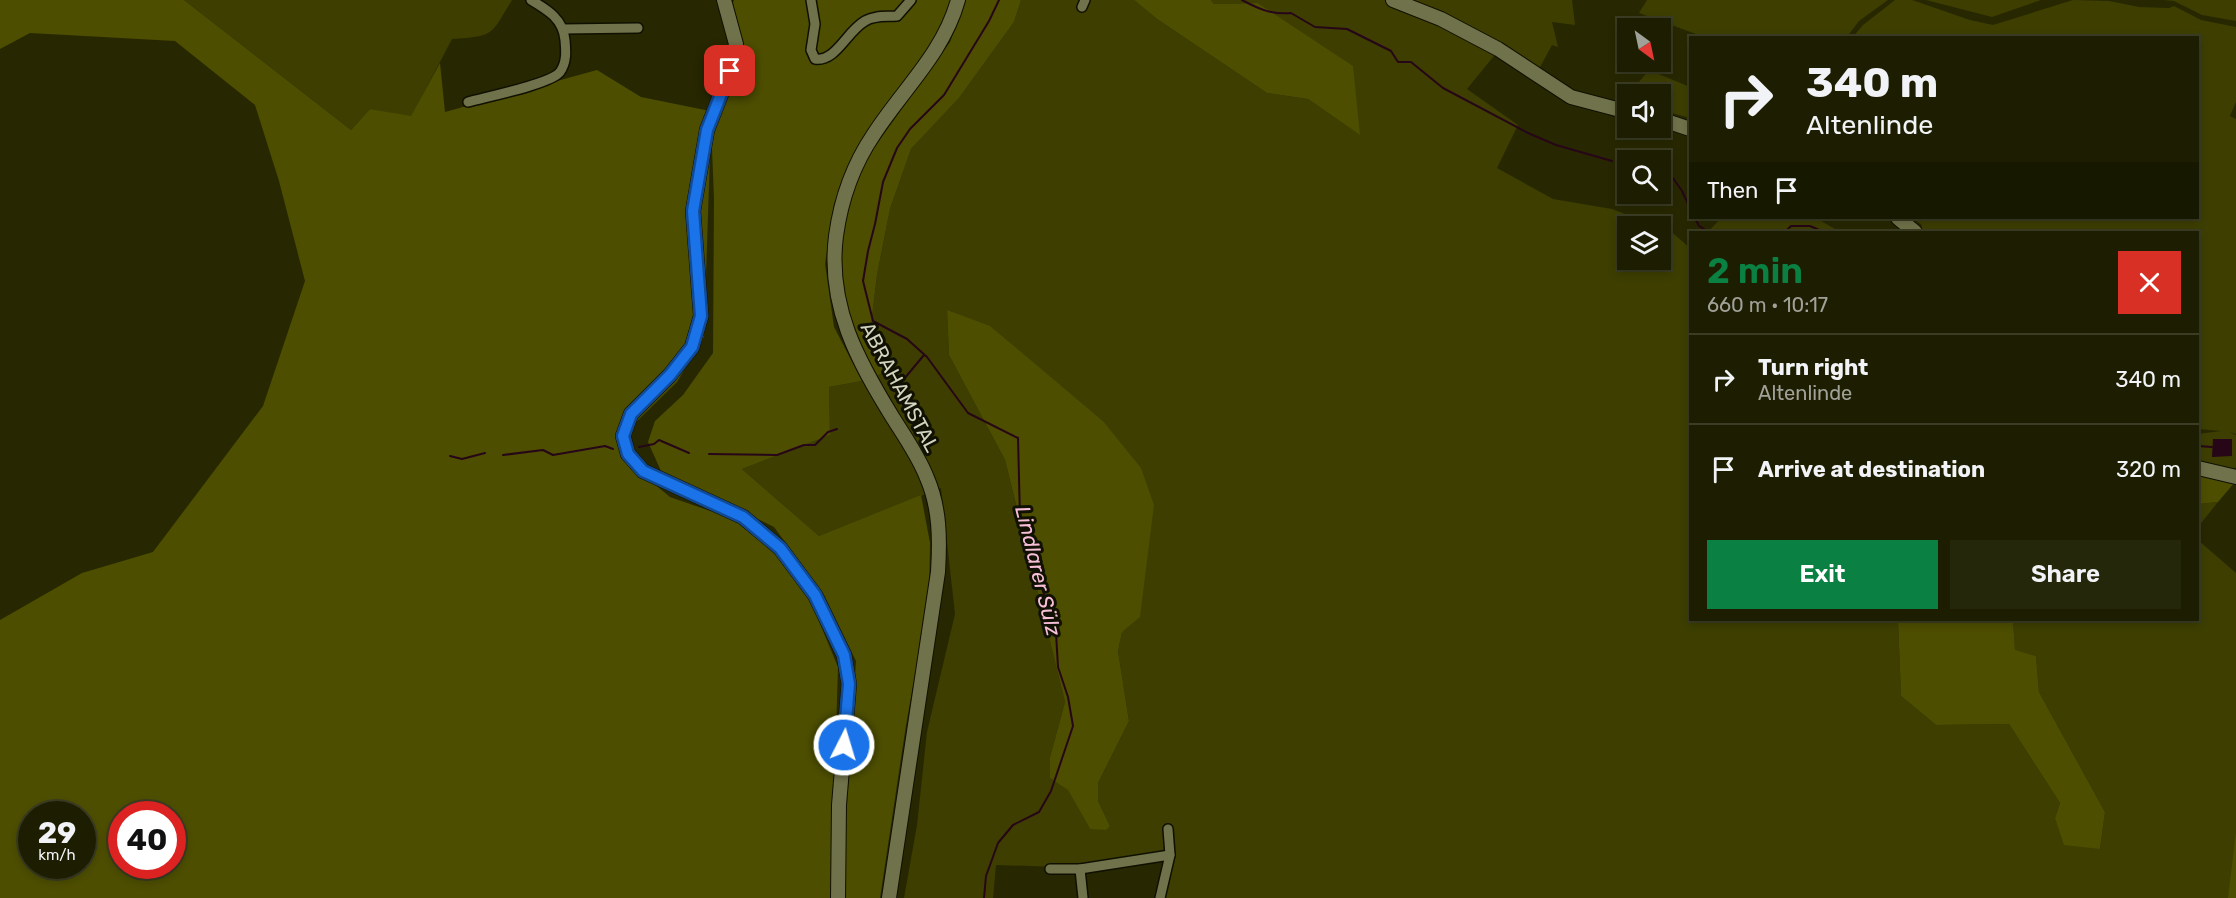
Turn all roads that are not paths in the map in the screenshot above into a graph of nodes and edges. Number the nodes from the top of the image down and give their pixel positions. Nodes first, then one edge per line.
1 (531, 0) edge
2 (724, 0) edge
3 (811, 0) edge
4 (911, 0) edge
5 (958, 0) edge
6 (1393, 0) edge
7 (638, 28) dead end
8 (563, 29) junction
9 (468, 102) dead end
10 (1617, 109) edge
11 (1671, 123) edge
12 (1689, 129) edge
13 (1899, 219) edge
14 (1914, 231) edge
15 (2199, 468) edge
16 (2236, 477) edge
17 (1168, 829) dead end
18 (1170, 855) junction
19 (1050, 869) dead end
20 (1080, 869) junction
21 (838, 898) edge
22 (889, 898) edge
23 (1083, 898) edge
24 (1160, 898) edge

1 - 8 street
2 - 21 street
3 - 4 street
5 - 22 street, ABRAHAMSTAL
6 - 10 street
7 - 8 street
8 - 9 street
11 - 12 street
13 - 14 street
15 - 16 street
17 - 18 street
18 - 20 street
18 - 24 street
19 - 20 street
20 - 23 street

